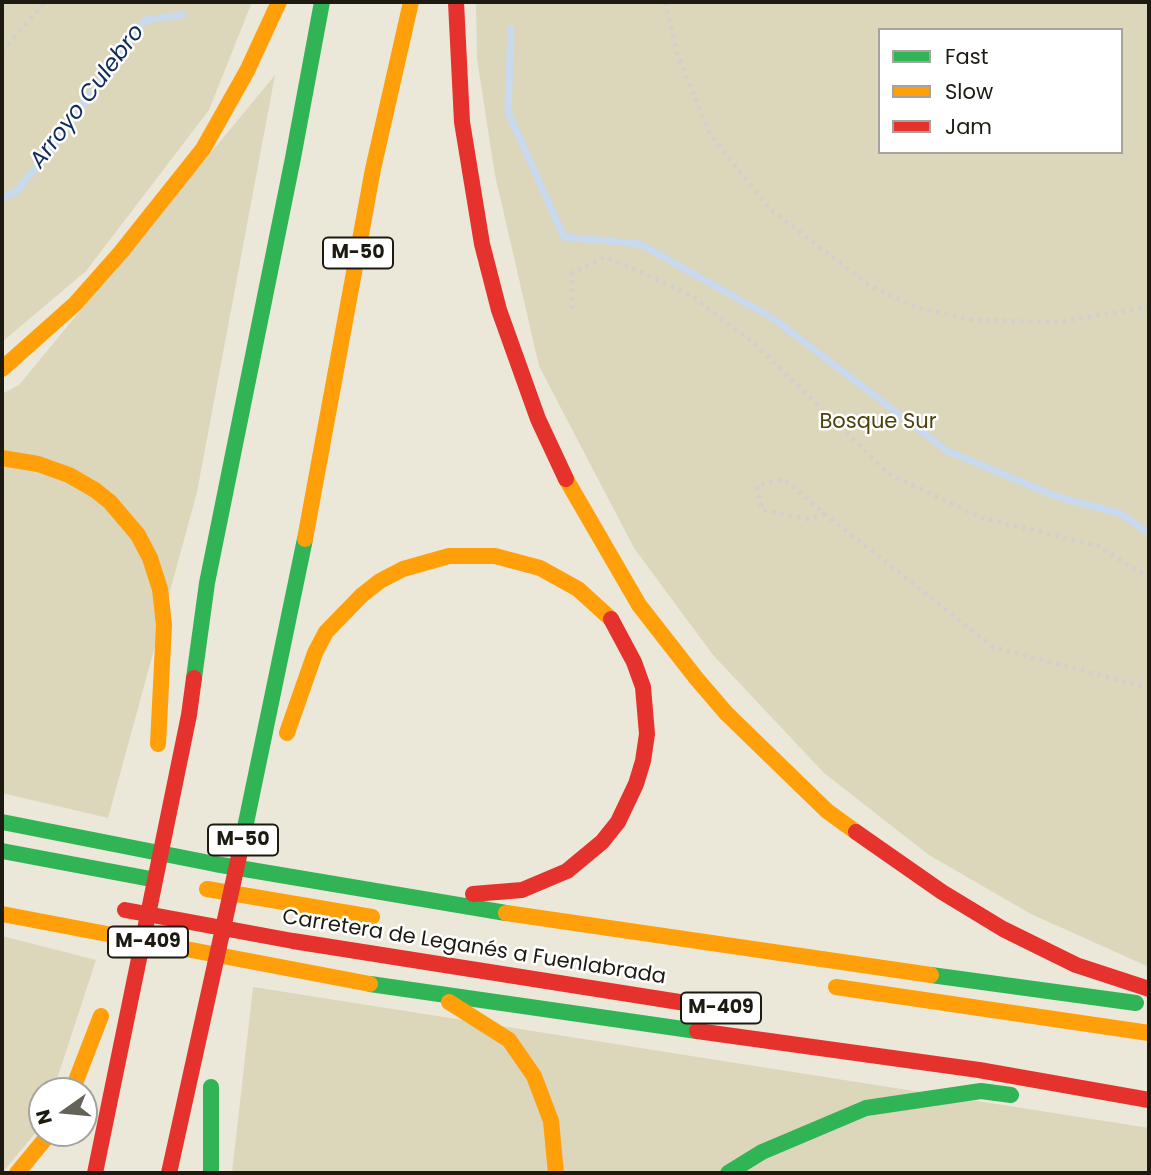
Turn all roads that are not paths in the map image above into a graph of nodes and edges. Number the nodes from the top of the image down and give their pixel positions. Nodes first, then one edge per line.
1 (279, 2) edge
2 (322, 2) edge
3 (411, 2) edge
4 (456, 2) edge
5 (2, 369) edge
6 (2, 458) edge
7 (312, 506) junction
8 (207, 583) junction
9 (2, 820) edge
10 (138, 839) dead end
11 (2, 851) edge
12 (257, 860) dead end
13 (301, 878) junction
14 (107, 907) dead end
15 (3, 914) edge
16 (393, 920) dead end
17 (115, 948) dead end
18 (234, 968) dead end
19 (817, 984) dead end
20 (1149, 989) edge
21 (438, 995) junction
22 (1149, 1004) edge
23 (721, 1008) dead end
24 (102, 1009) dead end
25 (1149, 1033) edge
26 (84, 1077) edge
27 (1033, 1098) dead end
28 (1149, 1100) edge
29 (1072, 1102) dead end
30 (1149, 1112) edge
31 (41, 1147) edge
32 (196, 1149) dead end
33 (18, 1173) edge
34 (95, 1173) edge
35 (169, 1173) edge
36 (211, 1173) edge
37 (556, 1173) edge
38 (728, 1173) edge

1 - 5 highway
2 - 8 highway
3 - 7 highway, M-50
4 - 20 highway
6 - 8 highway
7 - 13 highway
7 - 35 highway, M-50
8 - 34 highway
9 - 13 highway
10 - 17 highway
11 - 16 highway, Carretera de Leganés a Fuenlabrada
12 - 18 highway
13 - 22 highway
14 - 23 highway, Carretera de Leganés a Fuenlabrada / M-409
15 - 21 highway, M-409
19 - 25 highway
21 - 28 highway, M-409
21 - 37 highway
24 - 26 highway
27 - 38 highway
29 - 30 highway
31 - 33 highway
32 - 36 highway

